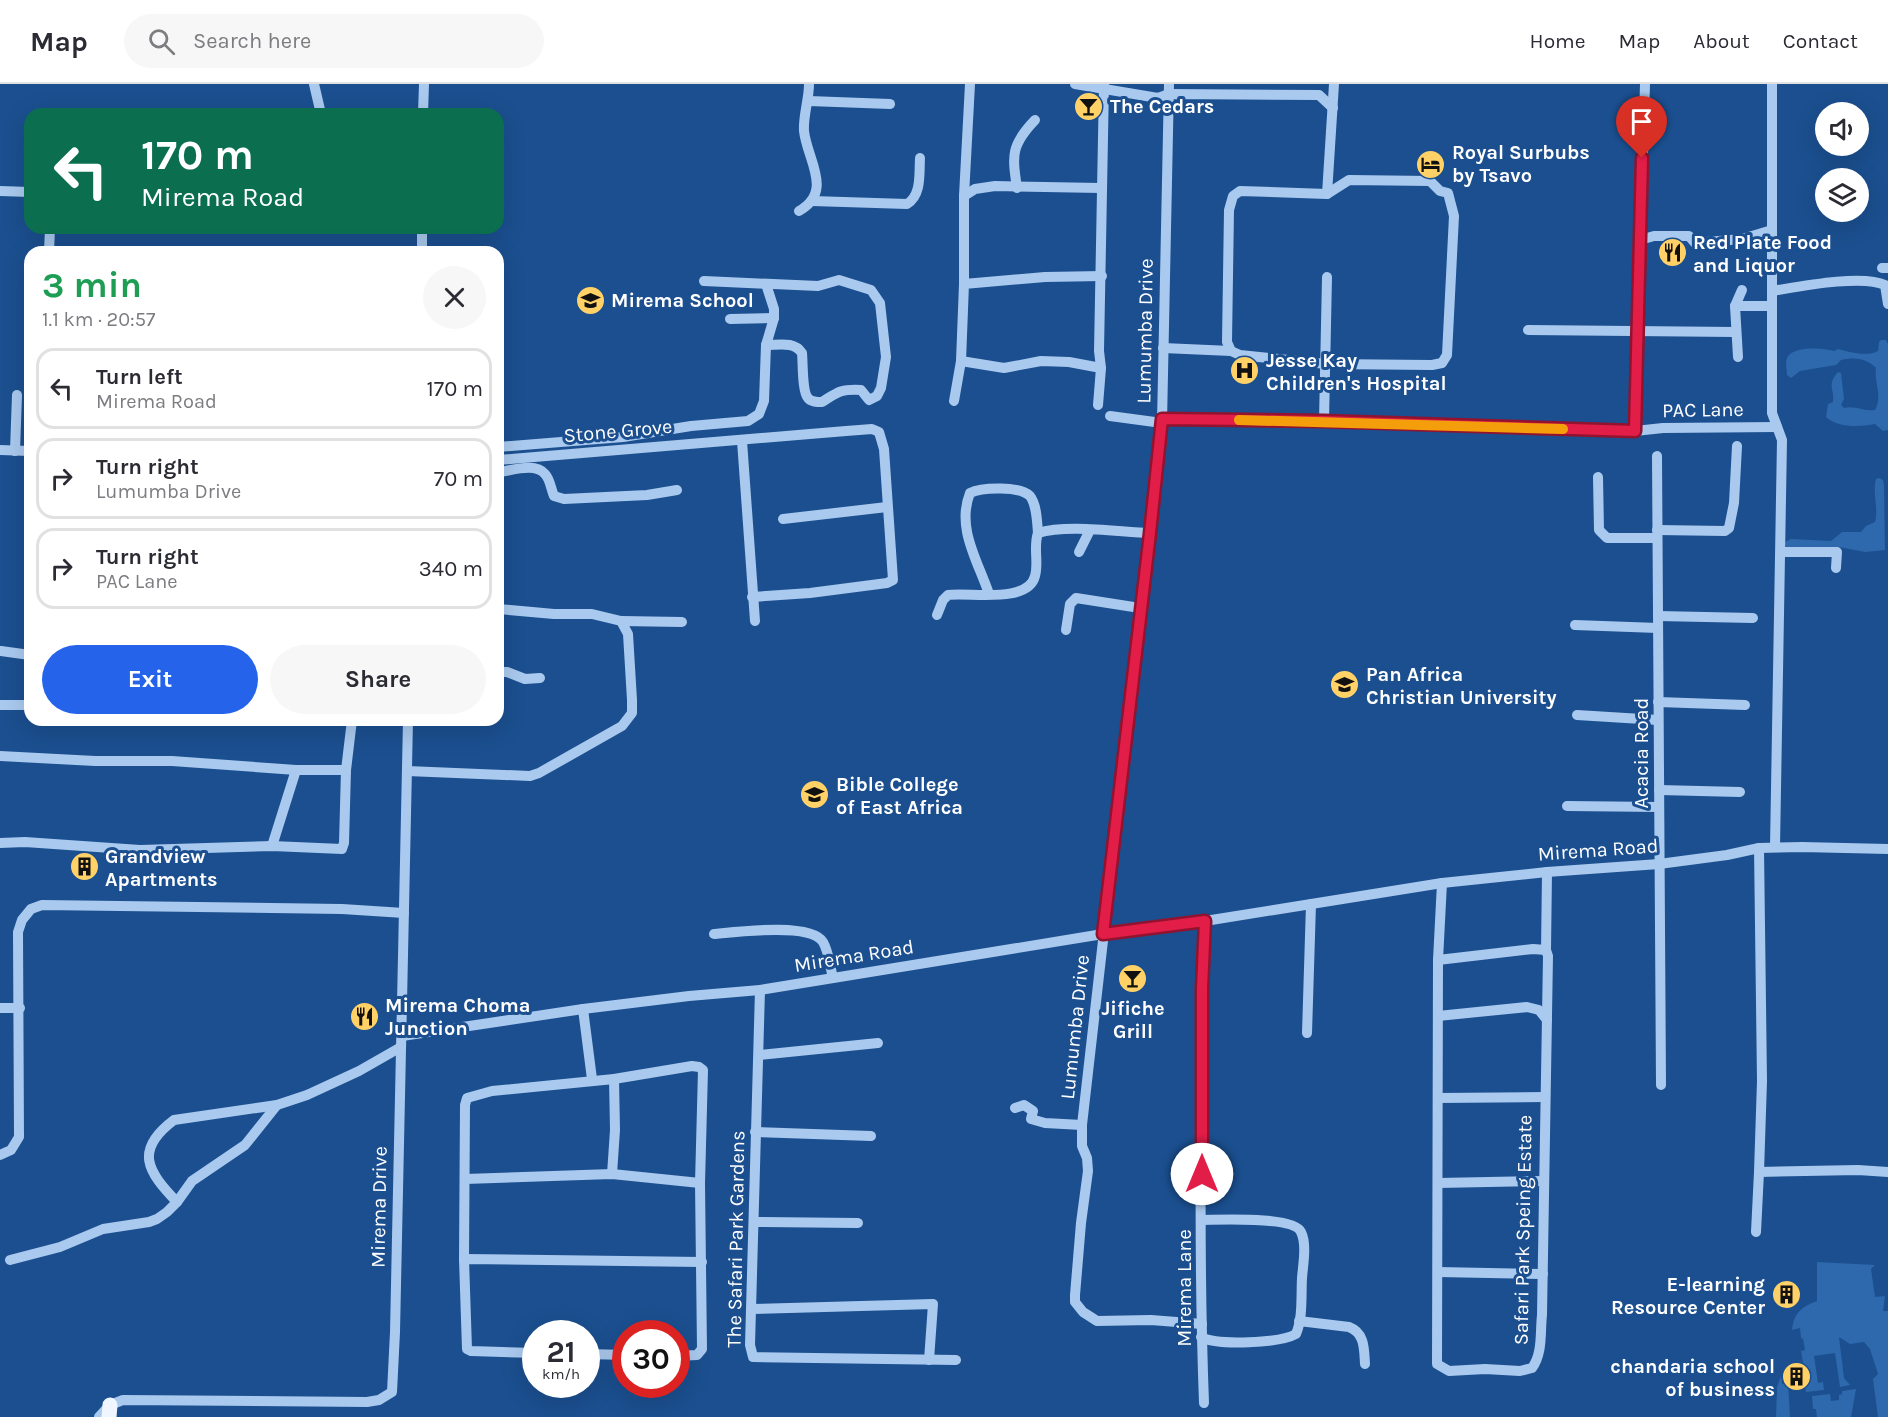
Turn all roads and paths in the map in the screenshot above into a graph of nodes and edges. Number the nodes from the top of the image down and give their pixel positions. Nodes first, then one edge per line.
1 (314, 84) edge
2 (424, 84) edge
3 (809, 84) edge
4 (970, 84) edge
5 (1075, 84) edge
6 (1334, 84) edge
7 (1644, 84) edge
8 (1772, 84) edge
9 (1104, 87) edge
10 (1169, 89) edge
11 (1233, 89) edge
12 (1319, 89) edge
13 (808, 101) junction
14 (890, 104) dead end
15 (320, 108) edge
16 (423, 108) edge
17 (1333, 108) junction
18 (1035, 120) dead end
19 (920, 158) dead end
20 (1017, 188) junction
21 (1101, 188) junction
22 (0, 191) edge
23 (24, 192) edge
24 (1327, 194) junction
25 (964, 196) junction
26 (812, 201) junction
27 (799, 211) dead end
28 (1772, 230) junction
29 (1640, 240) junction
30 (1101, 276) junction
31 (1327, 277) dead end
32 (704, 281) dead end
33 (766, 284) junction
34 (964, 284) junction
35 (1742, 290) dead end
36 (1772, 291) junction
37 (1888, 304) edge
38 (1735, 306) junction
39 (1772, 306) junction
40 (774, 318) junction
41 (730, 319) dead end
42 (1528, 330) dead end
43 (1638, 332) junction
44 (1735, 332) junction
45 (766, 345) junction
46 (1162, 348) junction
47 (1231, 351) junction
48 (1738, 357) dead end
49 (962, 361) junction
50 (1326, 364) junction
51 (1101, 368) junction
52 (17, 395) dead end
53 (954, 401) dead end
54 (1098, 405) dead end
55 (1110, 416) dead end
56 (1162, 421) junction
57 (1324, 421) junction
58 (1777, 427) junction
59 (1635, 431) junction
60 (742, 441) junction
61 (1737, 446) dead end
62 (504, 447) edge
63 (0, 450) edge
64 (15, 450) junction
65 (24, 451) edge
66 (1657, 456) dead end
67 (504, 459) edge
68 (504, 471) edge
69 (1598, 477) dead end
70 (677, 490) dead end
71 (887, 507) junction
72 (783, 519) dead end
73 (1090, 530) junction
74 (1038, 533) junction
75 (1150, 533) junction
76 (1657, 534) junction
77 (1078, 552) dead end
78 (1781, 552) junction
79 (1836, 568) dead end
80 (989, 594) junction
81 (752, 597) junction
82 (1140, 608) junction
83 (504, 610) edge
84 (938, 615) dead end
85 (1658, 616) junction
86 (1753, 618) dead end
87 (621, 621) junction
88 (755, 621) dead end
89 (682, 622) dead end
90 (1575, 625) dead end
91 (1658, 628) junction
92 (1066, 630) dead end
93 (1, 651) edge
94 (24, 654) edge
95 (504, 672) edge
96 (540, 678) dead end
97 (1658, 702) junction
98 (0, 705) edge
99 (24, 705) edge
100 (1745, 705) dead end
101 (1577, 715) dead end
102 (1658, 720) junction
103 (351, 726) edge
104 (408, 726) edge
105 (0, 756) edge
106 (296, 770) junction
107 (346, 770) junction
108 (407, 771) junction
109 (1659, 790) junction
110 (1740, 792) dead end
111 (1567, 806) dead end
112 (1659, 807) junction
113 (0, 843) edge
114 (272, 846) junction
115 (1775, 847) junction
116 (1759, 848) junction
117 (1888, 849) edge
118 (1659, 864) junction
119 (1547, 872) junction
120 (1442, 883) junction
121 (1311, 904) junction
122 (404, 913) junction
123 (1205, 921) junction
124 (714, 934) dead end
125 (1103, 934) junction
126 (1546, 950) junction
127 (1438, 960) junction
128 (833, 978) junction
129 (759, 990) junction
130 (0, 1008) edge
131 (20, 1008) junction
132 (583, 1009) junction
133 (1438, 1016) junction
134 (1547, 1020) junction
135 (1307, 1033) dead end
136 (402, 1042) junction
137 (878, 1043) dead end
138 (759, 1055) junction
139 (614, 1079) junction
140 (592, 1080) junction
141 (1661, 1084) dead end
142 (1544, 1097) junction
143 (1438, 1098) junction
144 (277, 1105) junction
145 (1015, 1108) dead end
146 (1082, 1125) junction
147 (755, 1132) junction
148 (871, 1136) dead end
149 (0, 1155) edge
150 (1759, 1172) junction
151 (1888, 1172) edge
152 (612, 1174) junction
153 (465, 1179) junction
154 (1543, 1181) junction
155 (700, 1183) junction
156 (1438, 1183) junction
157 (177, 1202) junction
158 (1202, 1220) junction
159 (754, 1222) junction
160 (858, 1223) dead end
161 (1756, 1233) dead end
162 (464, 1258) junction
163 (10, 1260) dead end
164 (702, 1262) junction
165 (1438, 1272) junction
166 (1543, 1274) junction
167 (751, 1309) junction
168 (1299, 1321) junction
169 (1202, 1323) junction
170 (1202, 1337) junction
171 (522, 1353) edge
172 (690, 1355) edge
173 (929, 1360) junction
174 (956, 1360) dead end
175 (1365, 1364) dead end
176 (1204, 1403) dead end
177 (110, 1411) edge
178 (99, 1417) edge

1 - 15 street
2 - 16 street
3 - 13 street
4 - 25 street
5 - 9 street
6 - 17 street
7 - 29 street
8 - 28 street
9 - 10 street
9 - 21 street
10 - 11 street
10 - 46 street, Lumumba Drive
11 - 12 street
12 - 17 street
13 - 14 street
13 - 26 street
17 - 24 street
18 - 20 street
19 - 26 street
20 - 21 street
20 - 25 street
21 - 30 street
22 - 23 street
24 - 47 street
24 - 50 street
25 - 34 street
26 - 27 street
28 - 29 street
28 - 36 street
29 - 43 street
30 - 34 street
30 - 51 street
31 - 50 street
32 - 33 street
33 - 40 street
33 - 45 street
34 - 49 street
35 - 38 street
36 - 37 street
36 - 39 street
38 - 39 street
38 - 44 street
39 - 58 street
40 - 41 street
40 - 45 street
42 - 43 street
43 - 44 street
43 - 59 street
44 - 48 street
45 - 62 street
46 - 47 street
46 - 56 street, Lumumba Drive
47 - 50 street
49 - 51 street
49 - 53 street
50 - 57 street
51 - 54 street
52 - 64 street
55 - 56 street, PAC Lane
56 - 57 street, PAC Lane
56 - 75 street, Lumumba Drive
57 - 59 street, PAC Lane
58 - 59 street, PAC Lane
58 - 78 street
60 - 67 street, Stone Grove
60 - 71 street, Stone Grove
60 - 81 street
61 - 76 street
63 - 64 street
64 - 65 street
66 - 76 street, Acacia Road
68 - 70 street
69 - 76 street
71 - 72 street
71 - 81 street, Stone Grove
73 - 74 street
73 - 75 street
73 - 77 street
74 - 80 street
74 - 80 street
75 - 82 street, Lumumba Drive
76 - 85 street, Acacia Road
78 - 79 street
78 - 115 street
80 - 84 street
81 - 88 street
82 - 92 street
82 - 125 street, Lumumba Drive
83 - 87 street
85 - 86 street
85 - 91 street, Acacia Road
87 - 89 street
87 - 108 street
90 - 91 street
91 - 97 street, Acacia Road
93 - 94 street
95 - 96 street
97 - 100 street
97 - 102 street, Acacia Road
98 - 99 street
101 - 102 street
102 - 109 street, Acacia Road
103 - 107 street
104 - 108 street, Mirema Drive
105 - 106 street
106 - 107 street
106 - 114 street
107 - 114 street
108 - 122 street, Mirema Drive
109 - 110 street
109 - 112 street, Acacia Road
111 - 112 street
112 - 118 street, Acacia Road
113 - 114 street
115 - 116 street, Mirema Road
115 - 117 street, Mirema Road
116 - 118 street, Mirema Road
116 - 150 street
118 - 119 street, Mirema Road
118 - 141 street, Acacia Road
119 - 120 street, Mirema Road
119 - 126 street, Safari Park Speing Estate
120 - 121 street, Mirema Road
120 - 127 street, Safari Park Speing Estate
121 - 123 street, Mirema Road
121 - 135 street
122 - 131 street
122 - 136 street, Mirema Drive
123 - 125 street, Mirema Road
123 - 158 street, Mirema Lane
124 - 128 street
125 - 128 street, Mirema Road
125 - 146 street, Lumumba Drive
126 - 127 street
126 - 134 street, Safari Park Speing Estate
127 - 133 street, Safari Park Speing Estate
128 - 129 street, Mirema Road
129 - 132 street, Mirema Road
129 - 138 street, The Safari Park Gardens
130 - 131 street
131 - 149 street
132 - 136 street, Mirema Road
132 - 140 street
133 - 134 street
133 - 143 street, Safari Park Speing Estate
134 - 142 street, Safari Park Speing Estate
136 - 144 street, Mirema Road
136 - 177 street, Mirema Drive
137 - 138 street
138 - 147 street, The Safari Park Gardens
139 - 140 street, The Safari Park Gardens
139 - 152 street
139 - 155 street, The Safari Park Gardens
140 - 153 street, The Safari Park Gardens
142 - 143 street
142 - 154 street, Safari Park Speing Estate
143 - 156 street, Safari Park Speing Estate
144 - 157 street
144 - 157 street, Mirema Road
145 - 146 street
146 - 169 street, Lumumba Drive
147 - 148 street
147 - 159 street, The Safari Park Gardens
150 - 151 street
150 - 161 street
152 - 153 street, The Safari Park Gardens
152 - 155 street, The Safari Park Gardens
153 - 162 street, The Safari Park Gardens
154 - 156 street
154 - 166 street, Safari Park Speing Estate
155 - 164 street, The Safari Park Gardens
156 - 165 street, Safari Park Speing Estate
157 - 163 street
158 - 168 street
158 - 169 street, Mirema Lane
159 - 160 street
159 - 167 street, The Safari Park Gardens
162 - 164 street, The Safari Park Gardens
162 - 171 street, The Safari Park Gardens
164 - 172 street, The Safari Park Gardens
165 - 166 street
165 - 166 street, Safari Park Speing Estate
167 - 173 street, The Safari Park Gardens
167 - 173 street
168 - 170 street
168 - 175 street
169 - 170 street, Mirema Lane
170 - 176 street, Mirema Lane
173 - 174 street, The Safari Park Gardens
177 - 178 street, Mirema Drive

